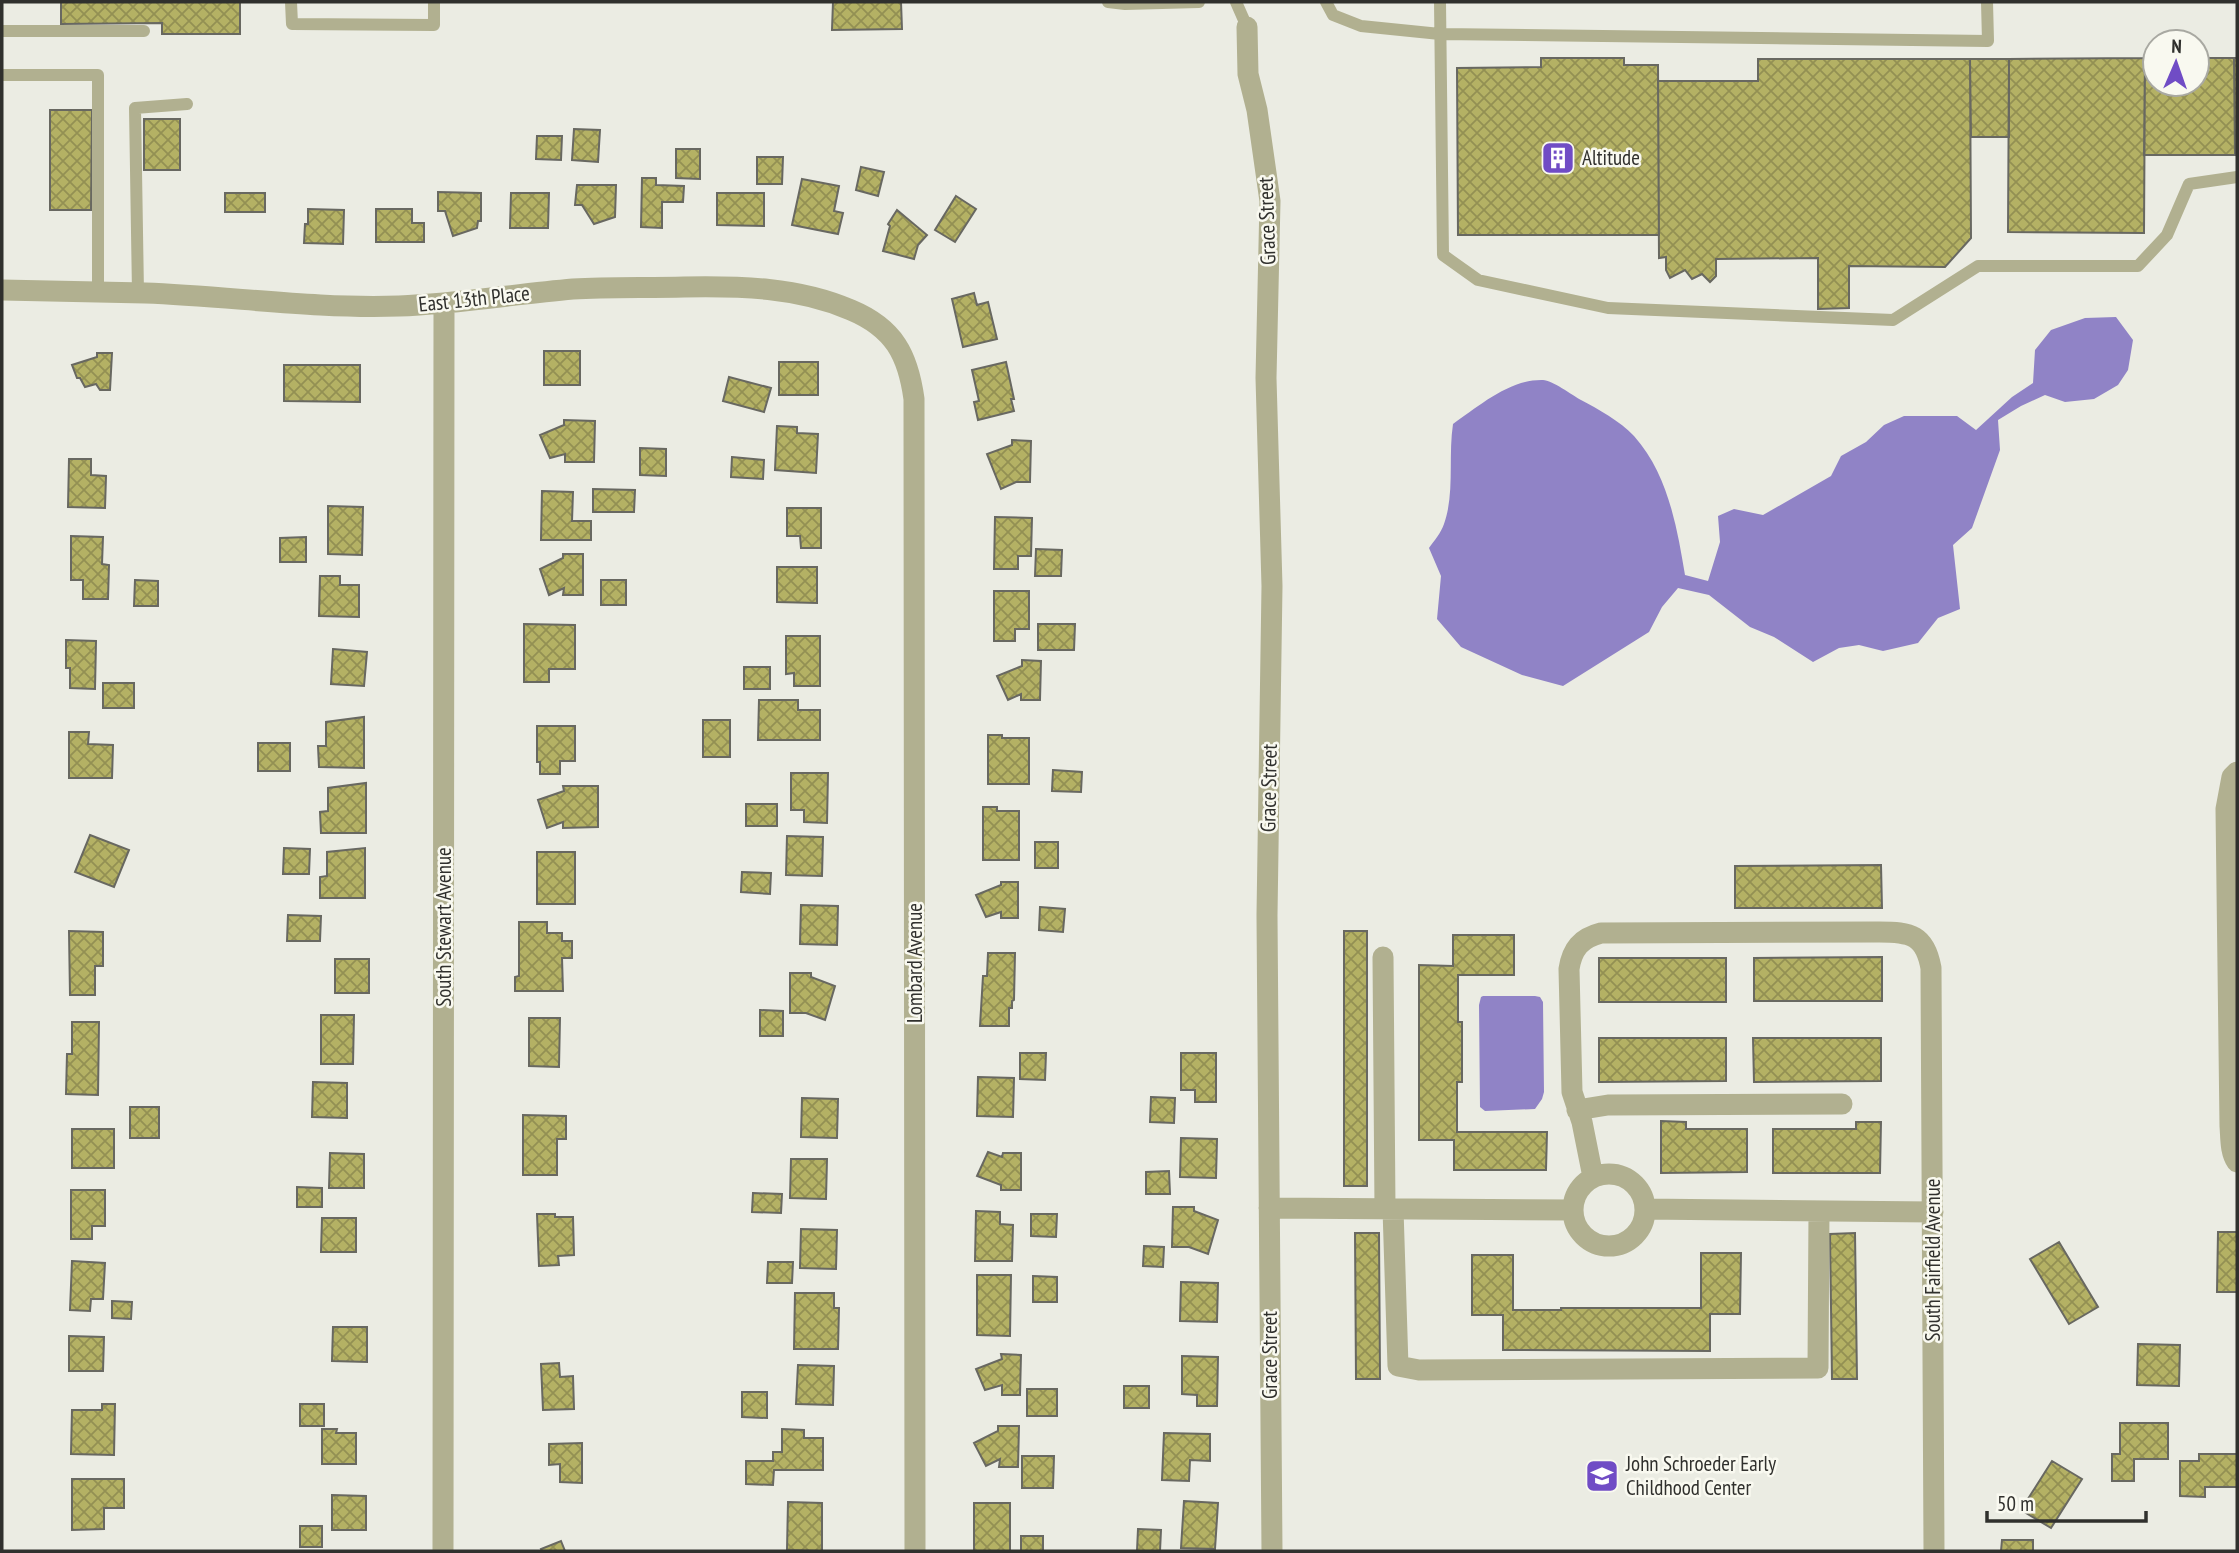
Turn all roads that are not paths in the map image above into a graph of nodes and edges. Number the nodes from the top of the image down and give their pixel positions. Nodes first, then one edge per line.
1 (291, 2) edge
2 (434, 2) edge
3 (1108, 2) edge
4 (1199, 2) edge
5 (1236, 2) edge
6 (1326, 2) edge
7 (1440, 2) edge
8 (1987, 2) edge
9 (1247, 27) joint
10 (2, 31) edge
11 (144, 31) dead end
12 (1440, 33) junction
13 (2, 75) edge
14 (187, 104) dead end
15 (2237, 177) edge
16 (2, 290) edge
17 (98, 292) junction
18 (138, 293) junction
19 (444, 304) junction
20 (911, 375) joint
21 (2237, 772) edge
22 (1383, 957) dead end
23 (1842, 1104) dead end
24 (1577, 1110) junction
25 (2236, 1161) edge
26 (1593, 1177) junction
27 (1269, 1208) junction
28 (1389, 1209) junction
29 (1645, 1209) junction
30 (1572, 1210) junction
31 (1819, 1211) junction
32 (1933, 1212) junction
33 (443, 1551) edge
34 (915, 1551) edge
35 (1272, 1551) edge
36 (1934, 1551) edge

1 - 2 lane
3 - 4 lane
5 - 9 lane
6 - 12 lane
7 - 12 lane
8 - 12 lane
9 - 27 street, Grace Street
10 - 11 lane
12 - 15 lane
13 - 17 lane
14 - 18 lane
16 - 17 street, East 13th Place
17 - 18 street, East 13th Place
18 - 19 street, East 13th Place
19 - 20 street, East 13th Place
19 - 33 street, South Stewart Avenue
20 - 34 street, Lombard Avenue
21 - 25 street
22 - 28 street
23 - 24 street
24 - 26 street
24 - 32 street, South Fairfield Avenue
26 - 29 street
26 - 30 street
27 - 28 street
27 - 35 street, Grace Street
28 - 30 street
28 - 31 street
29 - 30 street
29 - 31 street
31 - 32 street
32 - 36 street, South Fairfield Avenue

